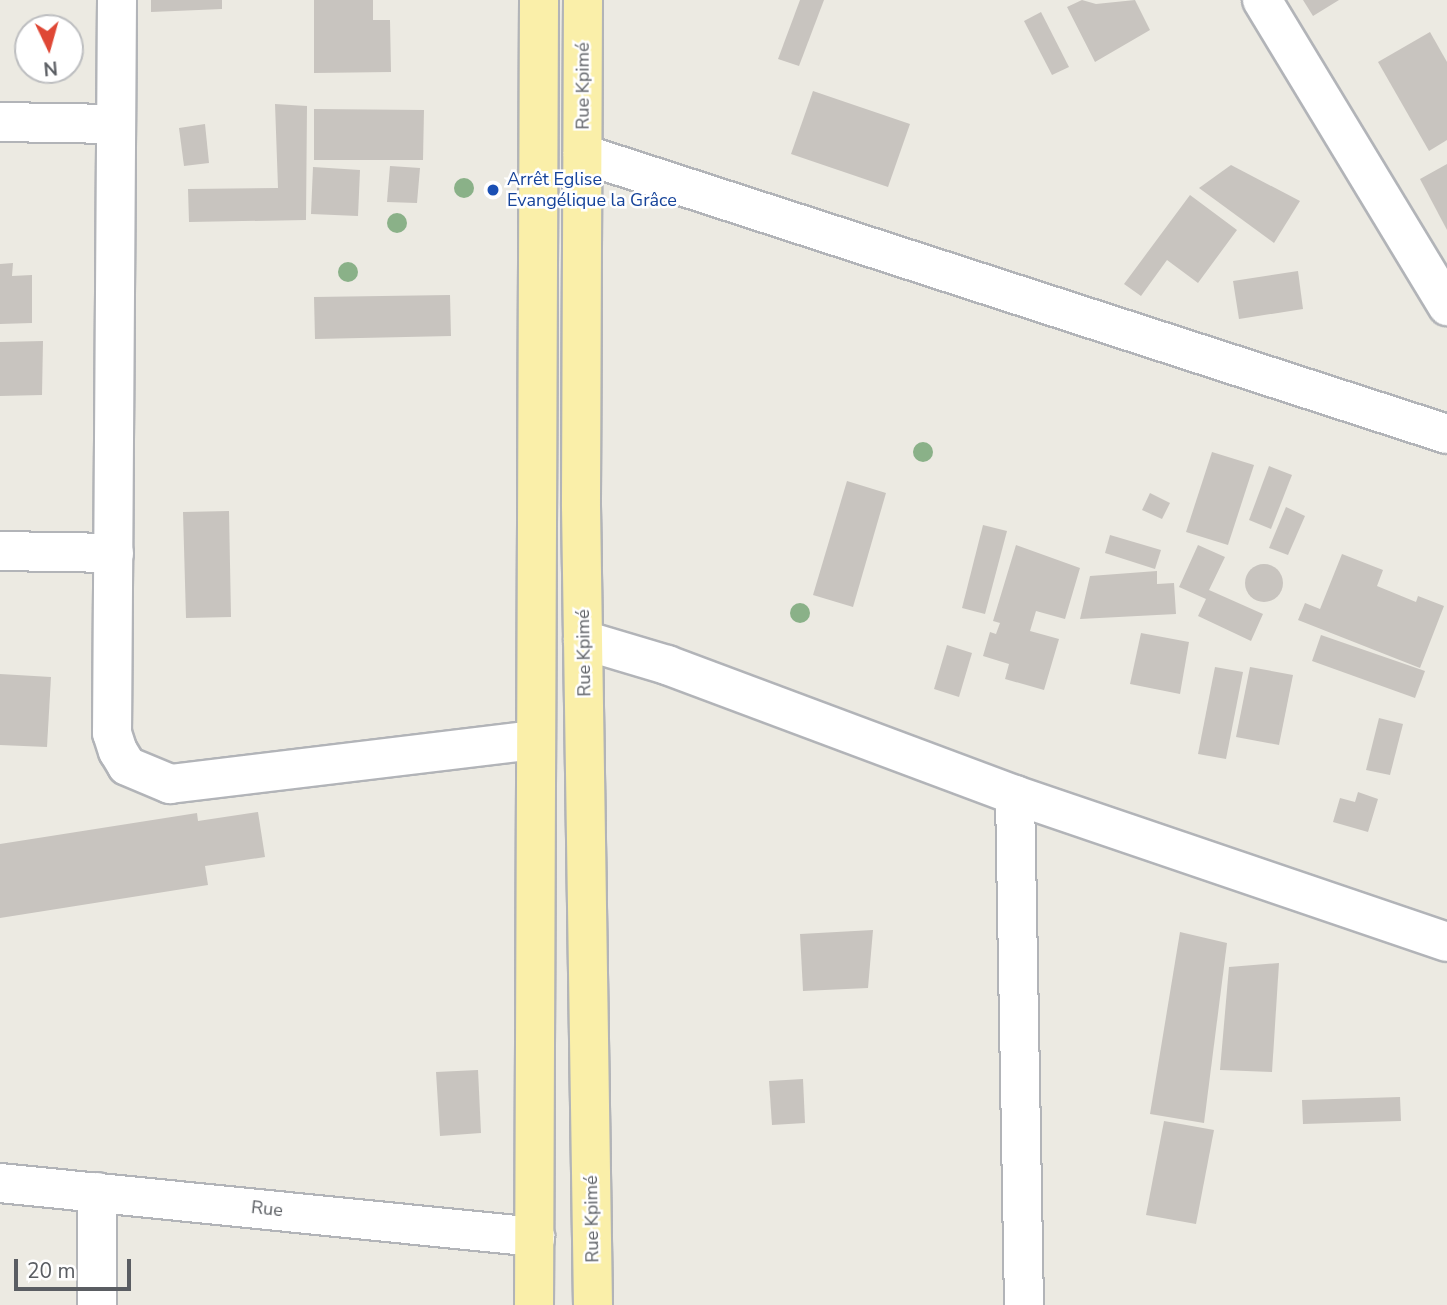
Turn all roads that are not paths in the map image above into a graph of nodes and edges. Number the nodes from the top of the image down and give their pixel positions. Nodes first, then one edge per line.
1 (117, 0) edge
2 (538, 0) edge
3 (583, 0) edge
4 (1262, 0) edge
5 (0, 122) edge
6 (116, 124) junction
7 (583, 154) junction
8 (1447, 306) edge
9 (1447, 433) edge
10 (0, 551) edge
11 (114, 553) junction
12 (583, 640) junction
13 (535, 740) junction
14 (1015, 795) junction
15 (1447, 942) edge
16 (0, 1182) edge
17 (97, 1192) junction
18 (535, 1237) junction
19 (97, 1305) edge
20 (534, 1305) edge
21 (593, 1305) edge
22 (1024, 1305) edge

1 - 6 street
2 - 13 main road
3 - 7 main road, Rue Kpimé
4 - 8 street
5 - 6 street
6 - 11 street
7 - 9 street
7 - 12 main road, Rue Kpimé
10 - 11 street
11 - 13 street
12 - 14 street
12 - 21 main road, Rue Kpimé
13 - 18 main road
14 - 15 street
14 - 22 street
16 - 17 street, Rue
17 - 18 street, Rue
17 - 19 street
18 - 20 main road

